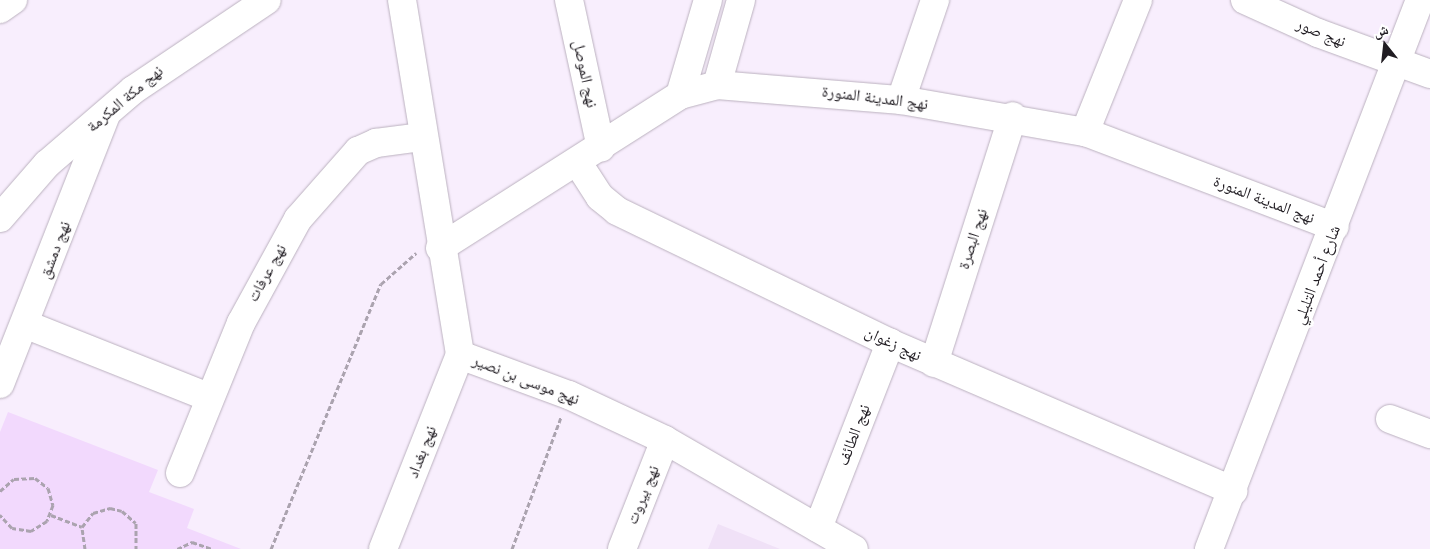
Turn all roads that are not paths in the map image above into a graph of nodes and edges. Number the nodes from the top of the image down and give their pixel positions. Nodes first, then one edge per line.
1 (12, 0) edge
2 (267, 0) edge
3 (402, 0) edge
4 (569, 0) edge
5 (708, 0) edge
6 (741, 0) edge
7 (936, 0) edge
8 (1138, 0) edge
9 (1245, 0) edge
10 (1420, 0) edge
11 (0, 9) edge
12 (1399, 62) junction
13 (1430, 74) edge
14 (717, 85) junction
15 (680, 95) junction
16 (901, 100) junction
17 (106, 114) junction
18 (1013, 116) junction
19 (1085, 132) junction
20 (421, 137) junction
21 (601, 148) junction
22 (578, 163) junction
23 (0, 218) edge
24 (1336, 227) junction
25 (440, 248) junction
26 (27, 325) junction
27 (890, 343) junction
28 (460, 355) junction
29 (934, 363) junction
30 (0, 384) edge
31 (208, 397) junction
32 (1390, 419) dead end
33 (1430, 434) edge
34 (665, 440) junction
35 (180, 473) dead end
36 (1233, 490) junction
37 (818, 528) junction
38 (384, 549) edge
39 (622, 549) edge
40 (854, 549) edge
41 (1209, 549) edge

1 - 11 main road
2 - 17 main road, نهج مكة المكرمة
3 - 20 main road, نهج موسى بن نصير
4 - 21 main road, نهج الموصل
5 - 15 main road
6 - 14 main road
7 - 16 main road
8 - 19 main road
9 - 12 main road, نهج صور
10 - 12 main road, شارع أحمد التليلي
12 - 13 main road, نهج صور
12 - 24 main road, شارع أحمد التليلي
14 - 15 main road, نهج المدينة المنورة
14 - 16 main road, نهج المدينة المنورة
15 - 21 main road, نهج المدينة المنورة
16 - 18 main road, نهج المدينة المنورة
17 - 23 main road, نهج مكة المكرمة
17 - 26 main road, نهج دمشق
18 - 19 main road, نهج المدينة المنورة
18 - 29 main road, نهج البصرة
19 - 24 main road, نهج المدينة المنورة
20 - 25 main road, نهج موسى بن نصير
20 - 31 main road, نهج عرفات
21 - 22 main road, نهج المدينة المنورة
22 - 25 main road, نهج المدينة المنورة
22 - 27 main road, نهج زغوان
24 - 36 main road, شارع أحمد التليلي
25 - 28 main road, نهج موسى بن نصير
26 - 30 main road, نهج دمشق
26 - 31 main road
27 - 29 main road, نهج زغوان
27 - 37 main road, نهج الطائف
28 - 34 main road, نهج موسى بن نصير
28 - 38 main road, نهج بغداد
29 - 36 main road, نهج زغوان
31 - 35 main road, نهج عرفات
32 - 33 main road
34 - 37 main road, نهج موسى بن نصير
34 - 39 main road, نهج بيروت
36 - 41 main road, شارع أحمد التليلي
37 - 40 main road, نهج موسى بن نصير

